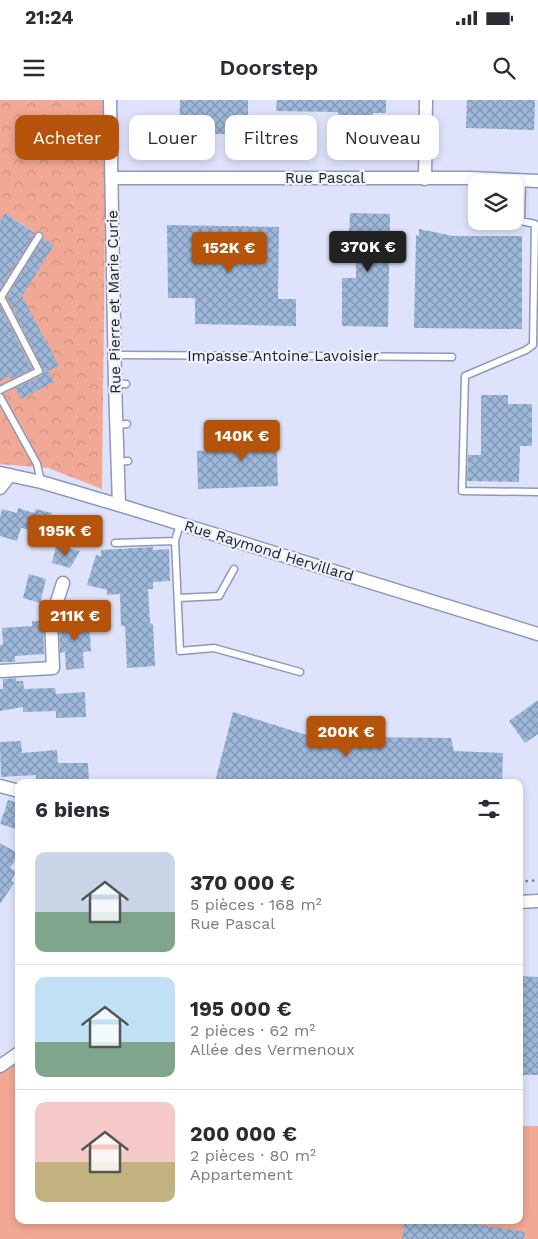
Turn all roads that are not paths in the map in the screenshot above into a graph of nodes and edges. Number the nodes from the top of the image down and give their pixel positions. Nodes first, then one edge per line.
1 (110, 100) edge
2 (426, 100) edge
3 (112, 178) junction
4 (468, 178) edge
5 (426, 179) junction
6 (523, 180) edge
7 (538, 181) edge
8 (523, 221) edge
9 (39, 236) dead end
10 (114, 355) junction
11 (452, 357) dead end
12 (0, 390) edge
13 (0, 397) edge
14 (5, 474) edge
15 (41, 482) junction
16 (0, 488) edge
17 (538, 492) edge
18 (118, 505) junction
19 (180, 524) junction
20 (175, 541) junction
21 (115, 543) dead end
22 (234, 569) dead end
23 (63, 583) dead end
24 (178, 598) junction
25 (538, 634) edge
26 (0, 671) edge
27 (300, 672) dead end
28 (0, 786) edge
29 (15, 790) edge
30 (523, 902) edge
31 (538, 902) edge
32 (15, 1056) edge
33 (0, 1066) edge

1 - 3 street, Rue Pierre et Marie Curie
2 - 5 street
3 - 5 street, Rue Pascal
3 - 10 street, Rue Pierre et Marie Curie
4 - 5 street, Rue Pascal
6 - 7 street, Rue Pascal
8 - 17 lane
9 - 12 lane
10 - 11 lane, Impasse Antoine Lavoisier
10 - 18 street, Rue Pierre et Marie Curie
13 - 15 lane
14 - 15 street, Rue Raymond Hervillard
14 - 16 street
15 - 18 street, Rue Raymond Hervillard
18 - 19 street, Rue Raymond Hervillard
19 - 20 lane
19 - 25 street, Rue Raymond Hervillard
20 - 21 lane
20 - 24 lane
22 - 24 lane
23 - 26 street
24 - 27 lane
28 - 29 street
30 - 31 street
32 - 33 street

